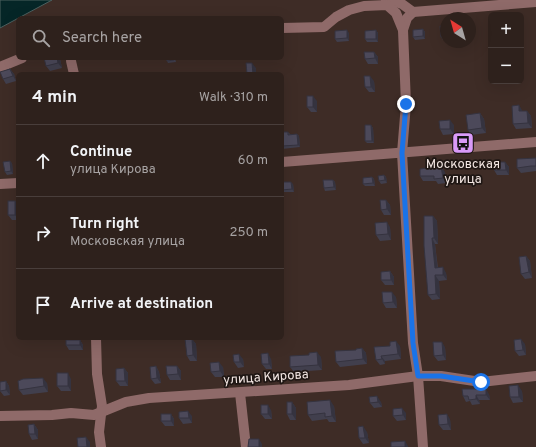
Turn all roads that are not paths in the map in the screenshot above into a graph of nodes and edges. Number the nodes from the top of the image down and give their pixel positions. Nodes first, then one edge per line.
1 (386, 2) edge
2 (536, 2) edge
3 (413, 12) junction
4 (284, 28) edge
5 (403, 30) junction
6 (16, 60) edge
7 (71, 60) edge
8 (0, 66) edge
9 (74, 72) edge
10 (536, 142) edge
11 (402, 153) junction
12 (284, 162) edge
13 (16, 183) edge
14 (0, 184) edge
15 (96, 340) edge
16 (418, 376) junction
17 (536, 376) edge
18 (240, 393) junction
19 (102, 413) junction
20 (0, 416) edge
21 (101, 447) edge
22 (246, 447) edge
23 (423, 447) edge

1 - 3 street
1 - 4 street
1 - 5 street
2 - 3 street
3 - 5 street
5 - 11 street
6 - 8 street
7 - 9 street
10 - 11 street
11 - 12 street
11 - 16 street
13 - 14 street
15 - 19 street
16 - 17 street, улица Кирова
16 - 18 street, улица Кирова
16 - 23 street
18 - 19 street, улица Кирова
18 - 22 street
19 - 20 street, улица Кирова
19 - 21 street

